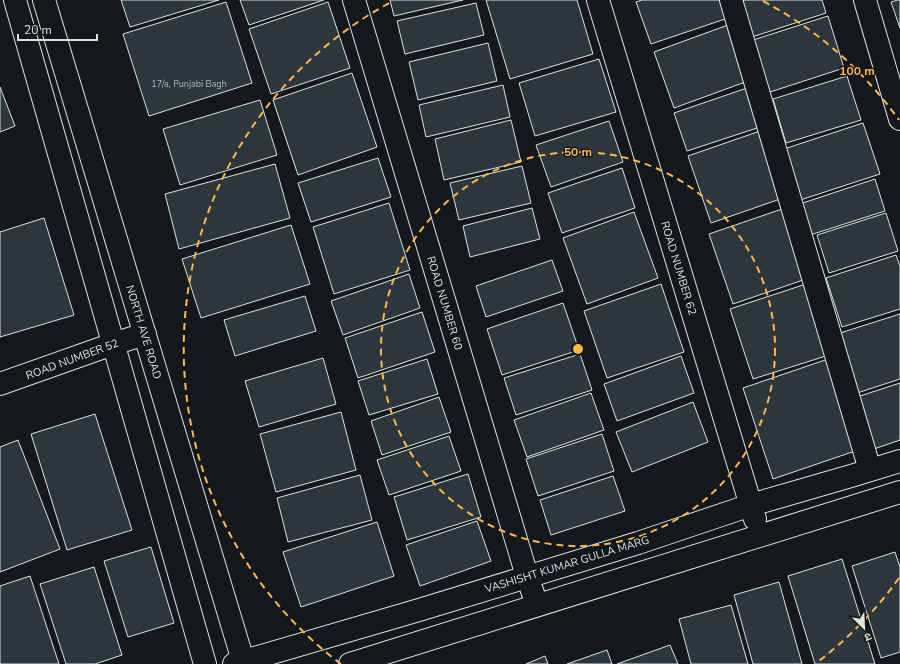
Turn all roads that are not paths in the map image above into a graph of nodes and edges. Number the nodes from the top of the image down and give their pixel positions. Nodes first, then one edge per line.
1 (15, 0) edge
2 (44, 0) edge
3 (354, 0) edge
4 (598, 0) edge
5 (731, 0) edge
6 (865, 0) edge
7 (900, 119) edge
8 (145, 334) junction
9 (113, 344) junction
10 (0, 384) edge
11 (900, 461) edge
12 (870, 470) junction
13 (900, 492) edge
14 (751, 505) junction
15 (760, 535) junction
16 (527, 576) junction
17 (537, 606) junction
18 (240, 663) edge
19 (205, 664) edge
20 (350, 664) edge

1 - 9 street
2 - 8 street, NORTH AVE ROAD
3 - 16 street, ROAD NUMBER 60
4 - 14 street, ROAD NUMBER 62
5 - 12 street
6 - 7 street
8 - 9 street, ROAD NUMBER 52
8 - 18 street, NORTH AVE ROAD
9 - 10 street, ROAD NUMBER 52
9 - 19 street
11 - 12 street, VASHISHT KUMAR GULLA MARG
12 - 14 street, VASHISHT KUMAR GULLA MARG
13 - 15 street
14 - 15 street, ROAD NUMBER 62
14 - 16 street, VASHISHT KUMAR GULLA MARG
15 - 17 street
16 - 17 street, ROAD NUMBER 60
16 - 18 street, VASHISHT KUMAR GULLA MARG
17 - 20 street

